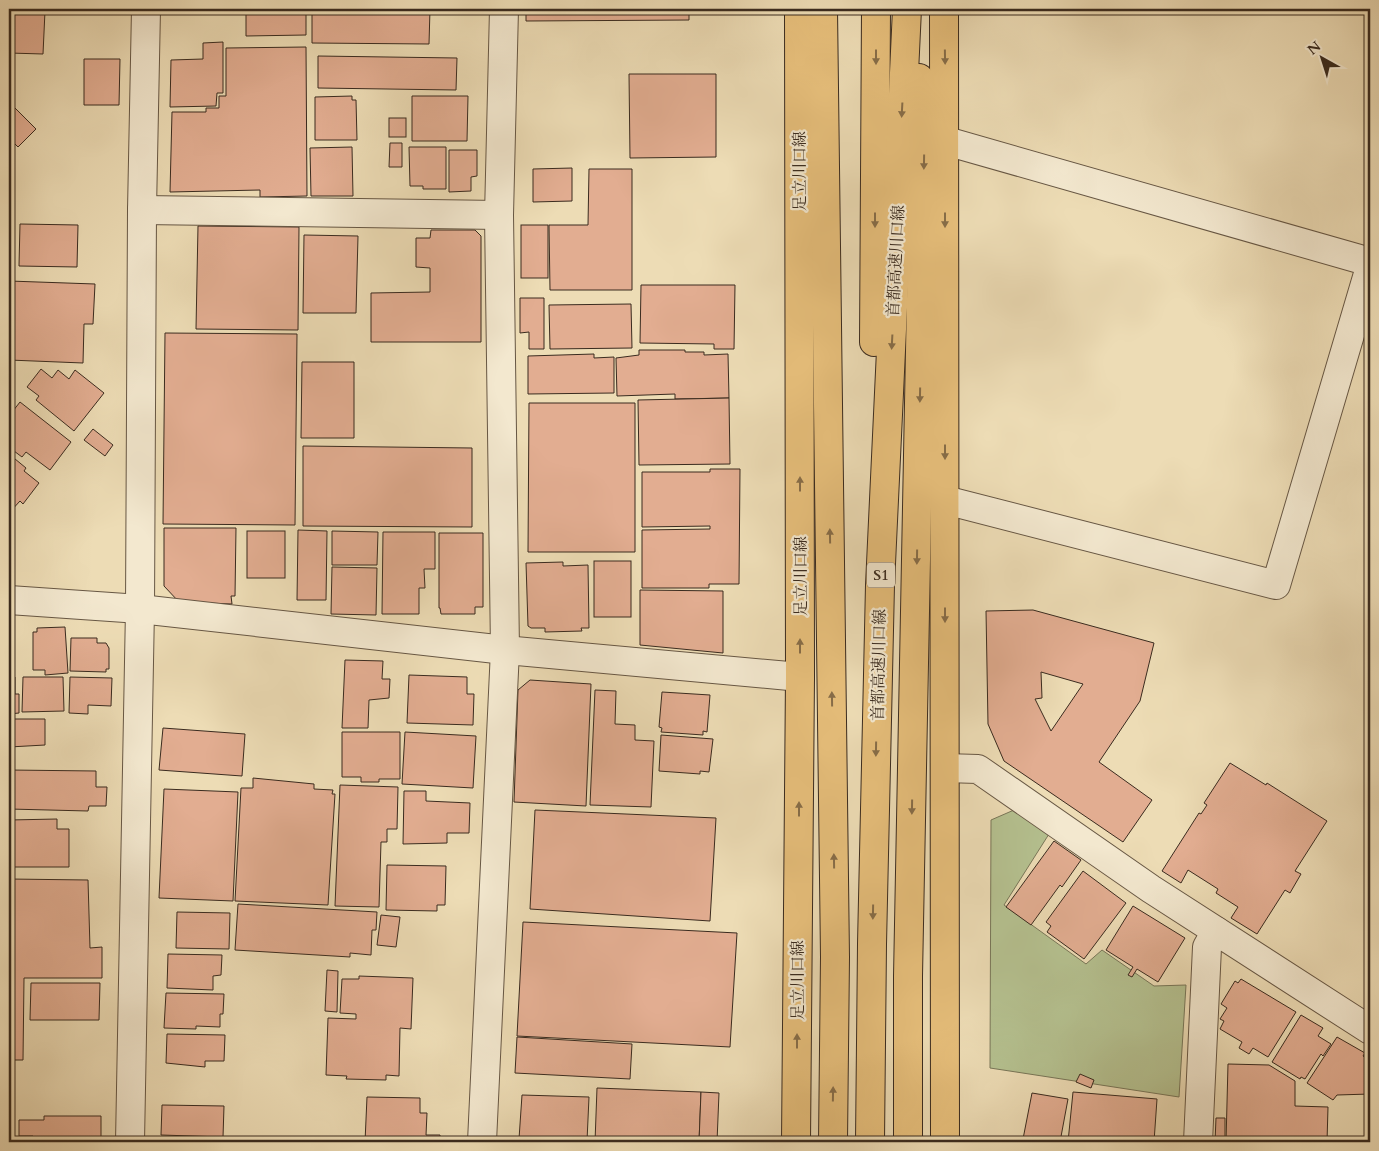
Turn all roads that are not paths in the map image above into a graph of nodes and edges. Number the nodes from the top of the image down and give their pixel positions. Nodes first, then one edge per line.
1 (146, 9) edge
2 (504, 9) edge
3 (799, 9) edge
4 (823, 9) edge
5 (876, 9) edge
6 (907, 9) edge
7 (913, 9) edge
8 (944, 9) edge
9 (946, 141) junction
10 (142, 210) junction
11 (499, 215) junction
12 (1370, 262) edge
13 (1370, 267) edge
14 (944, 500) junction
15 (880, 585) junction
16 (9, 600) edge
17 (140, 609) junction
18 (505, 650) junction
19 (800, 677) junction
20 (945, 768) junction
21 (1216, 930) junction
22 (1370, 1030) edge
23 (130, 1142) edge
24 (482, 1142) edge
25 (796, 1142) edge
26 (833, 1142) edge
27 (870, 1142) edge
28 (908, 1142) edge
29 (945, 1142) edge
30 (1198, 1142) edge

1 - 10 street
2 - 11 street
19 -> 3 main road, 足立川口線
26 -> 4 main road
5 -> 15 main road
6 -> 15 main road, 首都高速川口線 / S1
7 -> 28 main road, S1
8 -> 9 main road
9 - 12 street
9 -> 14 main road
10 - 11 street
10 - 17 street
11 - 18 street
13 - 14 street
14 -> 20 main road
15 -> 27 main road, 首都高速川口線 / S1
16 - 17 street
17 - 18 street
17 - 23 street
18 - 19 street
18 - 24 street
25 -> 19 main road, 足立川口線
20 - 21 street
20 - 29 main road
21 - 22 street
21 - 30 street

